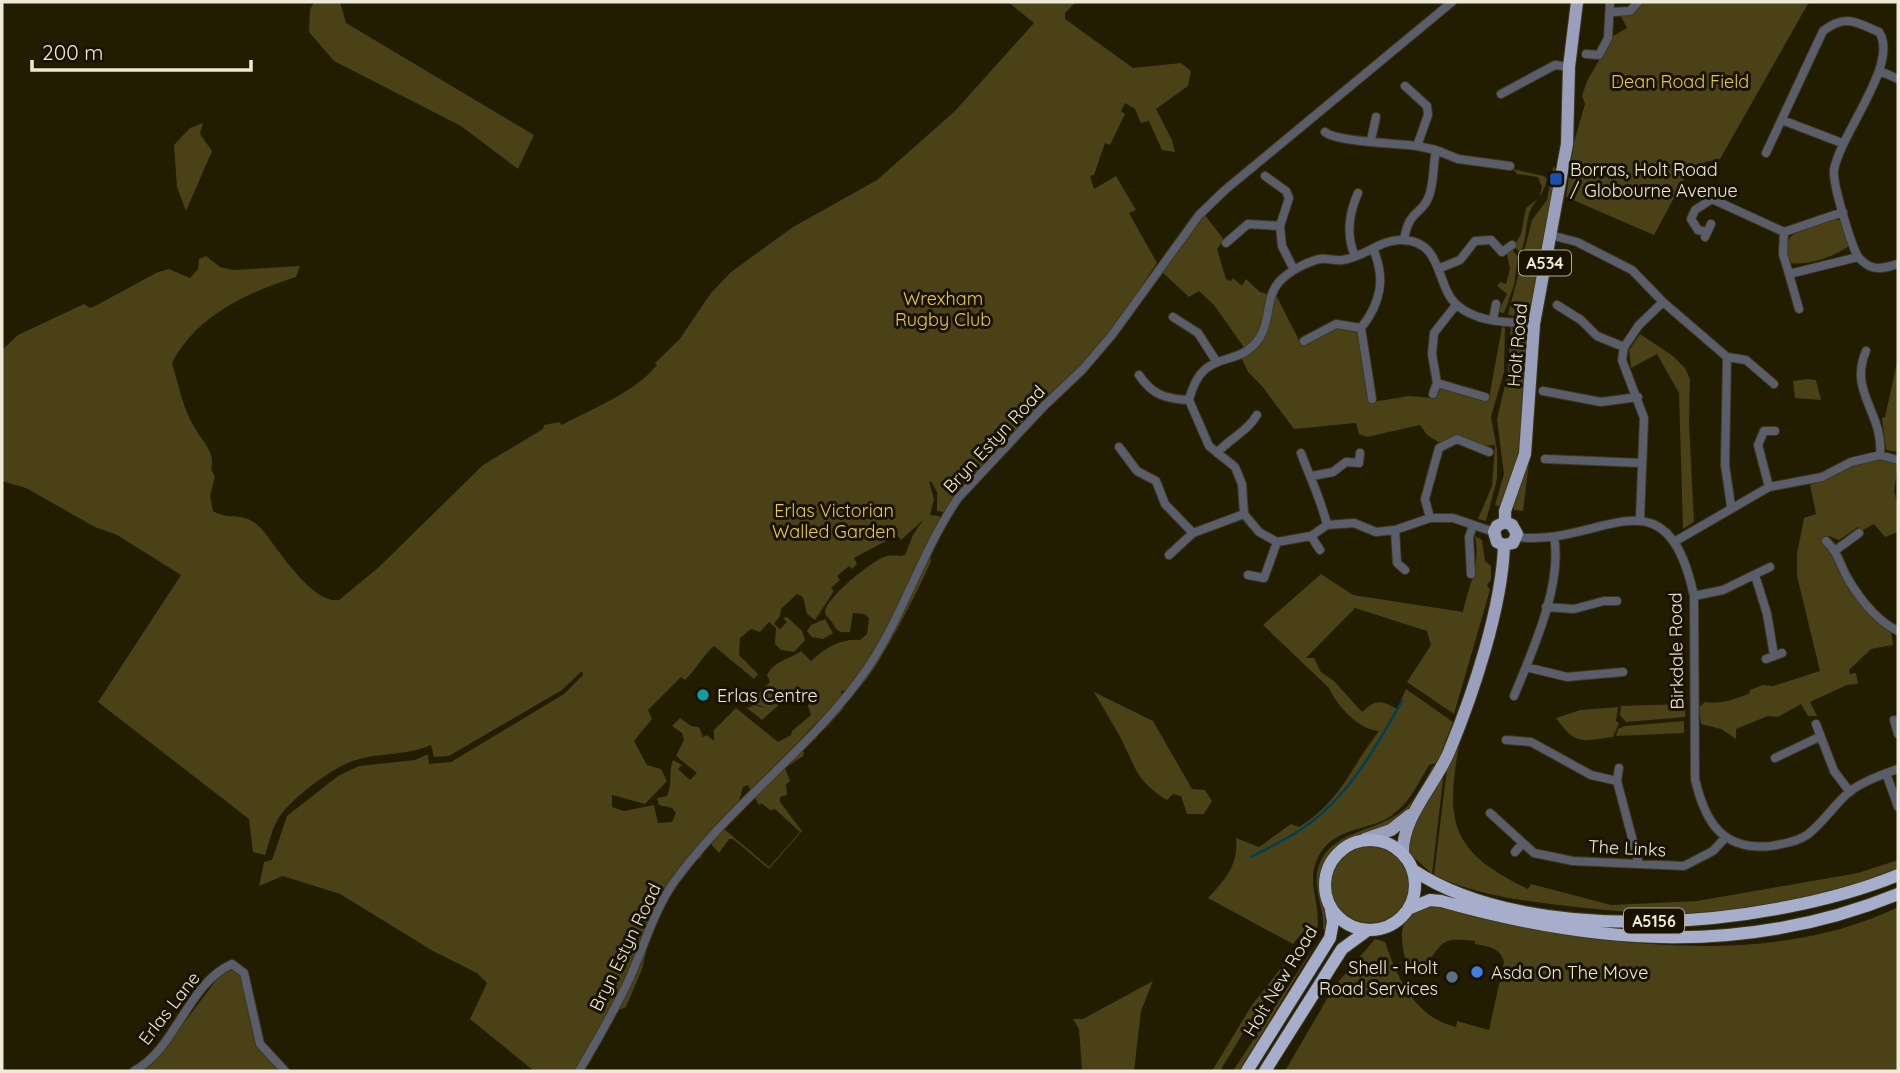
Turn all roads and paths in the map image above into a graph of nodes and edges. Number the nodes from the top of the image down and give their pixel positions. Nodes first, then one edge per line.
1 (1452, 2) edge
2 (1577, 2) edge
3 (1610, 2) edge
4 (1638, 2) edge
5 (1612, 12) junction
6 (1586, 54) dead end
7 (1569, 67) junction
8 (1880, 71) junction
9 (1898, 79) edge
10 (1405, 87) dead end
11 (1501, 94) dead end
12 (1376, 117) dead end
13 (1782, 120) junction
14 (1329, 137) dead end
15 (1371, 139) junction
16 (1842, 143) junction
17 (1417, 145) junction
18 (1765, 147) dead end
19 (1436, 150) junction
20 (1504, 168) dead end
21 (1265, 176) dead end
22 (1343, 199) dead end
23 (1843, 212) junction
24 (1280, 226) junction
25 (1707, 231) dead end
26 (1784, 232) junction
27 (1550, 235) junction
28 (1404, 240) junction
29 (1226, 243) dead end
30 (1512, 245) dead end
31 (1373, 249) junction
32 (1355, 256) junction
33 (1858, 257) junction
34 (1898, 264) edge
35 (1440, 268) junction
36 (1294, 270) junction
37 (1788, 274) junction
38 (1663, 302) junction
39 (1496, 304) dead end
40 (1456, 305) junction
41 (1557, 305) dead end
42 (1799, 309) dead end
43 (1173, 317) dead end
44 (1493, 320) junction
45 (1534, 324) junction
46 (1361, 328) junction
47 (1304, 341) dead end
48 (1624, 346) junction
49 (1866, 351) dead end
50 (1727, 357) junction
51 (1216, 361) junction
52 (1139, 375) dead end
53 (1766, 377) junction
54 (1437, 383) junction
55 (1774, 384) dead end
56 (1762, 387) dead end
57 (1543, 391) dead end
58 (1433, 394) dead end
59 (1485, 397) dead end
60 (1638, 397) junction
61 (1372, 399) dead end
62 (1189, 400) junction
63 (1257, 415) dead end
64 (1775, 430) dead end
65 (1431, 442) dead end
66 (1119, 447) dead end
67 (1439, 448) junction
68 (1489, 452) dead end
69 (1217, 453) junction
70 (1301, 453) dead end
71 (1360, 453) dead end
72 (1880, 455) junction
73 (1898, 460) edge
74 (1550, 462) dead end
75 (1643, 463) junction
76 (1311, 476) junction
77 (1769, 487) junction
78 (1731, 506) junction
79 (1244, 514) junction
80 (1430, 518) junction
81 (1640, 519) junction
82 (1505, 522) junction
83 (1327, 525) junction
84 (1473, 526) junction
85 (1395, 530) junction
86 (1494, 532) junction
87 (1193, 533) junction
88 (1859, 533) dead end
89 (1311, 536) junction
90 (1517, 537) junction
91 (1554, 537) junction
92 (1826, 541) dead end
93 (1277, 542) junction
94 (1674, 542) junction
95 (1504, 545) junction
96 (1320, 550) dead end
97 (1836, 550) junction
98 (1169, 555) dead end
99 (1397, 563) junction
100 (1387, 565) dead end
101 (1770, 567) dead end
102 (1405, 570) dead end
103 (1471, 574) dead end
104 (1248, 575) dead end
105 (1755, 575) junction
106 (1694, 596) junction
107 (1617, 601) dead end
108 (1546, 607) junction
109 (1898, 631) edge
110 (1774, 656) dead end
111 (1526, 667) junction
112 (1623, 672) dead end
113 (1514, 696) dead end
114 (1892, 719) edge
115 (1816, 724) dead end
116 (1898, 734) edge
117 (1819, 737) junction
118 (1506, 740) dead end
119 (1774, 758) dead end
120 (1619, 768) dead end
121 (1898, 769) edge
122 (1886, 773) junction
123 (1617, 781) junction
124 (1850, 792) junction
125 (1421, 804) junction
126 (1898, 807) edge
127 (1495, 815) dead end
128 (1725, 838) junction
129 (1366, 839) junction
130 (1522, 844) junction
131 (1514, 852) dead end
132 (1403, 853) junction
133 (1639, 864) junction
134 (1413, 870) junction
135 (1898, 875) edge
136 (1898, 894) edge
137 (1330, 906) junction
138 (1408, 909) junction
139 (1368, 930) junction
140 (134, 1071) edge
141 (285, 1071) edge
142 (579, 1071) edge
143 (1247, 1071) edge
144 (1265, 1071) edge

1 - 142 street, Bryn Estyn Road
2 - 7 main road, Holt Road / A534
3 - 5 street
4 - 5 street
5 - 6 street
7 - 11 street
7 - 27 main road, Holt Road / A534
8 - 9 street
8 - 13 street
8 - 16 street
10 - 17 street
12 - 15 street
13 - 16 street
13 - 18 street
14 - 15 street
15 - 17 street
16 - 23 street
17 - 19 street
19 - 20 street
19 - 28 street
21 - 24 street
22 - 32 street
23 - 26 street
23 - 33 street
24 - 29 street
24 - 36 street
25 - 26 street
26 - 37 street
27 - 38 street
27 - 45 main road, Holt Road / A534
28 - 31 street
28 - 35 street
30 - 35 street
31 - 32 street
31 - 46 street
32 - 36 street
33 - 34 street
33 - 37 street
35 - 40 street
36 - 51 street
37 - 42 street
38 - 48 street
38 - 50 street
39 - 44 street
40 - 44 street
40 - 54 street
41 - 48 street
43 - 51 street
44 - 45 street
45 - 82 main road, Holt Road / A534
46 - 47 street
46 - 61 street
48 - 60 street
49 - 72 street
50 - 53 street
50 - 78 street
51 - 62 street
52 - 62 street
53 - 55 street
53 - 56 street
54 - 58 street
54 - 59 street
57 - 60 street
60 - 75 street
62 - 69 street
63 - 69 street
64 - 77 street
65 - 67 street
66 - 87 street
67 - 68 street
67 - 80 street
69 - 79 street
70 - 76 street
71 - 76 street
72 - 73 street
72 - 77 street
74 - 75 street
75 - 81 street
76 - 83 street
77 - 78 street
78 - 94 street
79 - 87 street
79 - 93 street
80 - 84 street
80 - 85 street
81 - 91 street
81 - 94 street, Birkdale Road
82 - 86 main road
82 - 90 main road
83 - 85 street
83 - 89 street
84 - 86 street
84 - 103 street
85 - 99 street
86 - 95 main road
87 - 98 street
88 - 97 street
89 - 93 street
89 - 96 street
90 - 91 street
90 - 95 main road
91 - 108 street
92 - 97 street
93 - 104 street
94 - 106 street, Birkdale Road
95 - 125 main road
97 - 109 street
99 - 100 street
99 - 102 street
101 - 105 street
105 - 106 street
105 - 110 street
106 - 128 street, Birkdale Road
107 - 108 street
108 - 111 street
111 - 112 street
111 - 113 street
114 - 116 street
115 - 117 street
117 - 119 street
117 - 124 street
118 - 123 street
120 - 123 street
121 - 122 street
122 - 124 street
122 - 126 street
123 - 133 street
124 - 128 street
125 - 129 main road
125 - 132 main road
127 - 130 street, The Links
128 - 133 street, The Links
129 - 132 highway
129 - 137 highway
130 - 131 street
130 - 133 street, The Links
132 - 134 highway
134 - 135 highway, A5156
134 - 138 highway
136 - 138 highway, A5156
137 - 139 highway
137 - 143 highway, Holt New Road
138 - 139 highway
139 - 144 highway, Holt New Road
140 - 141 street, Erlas Lane

